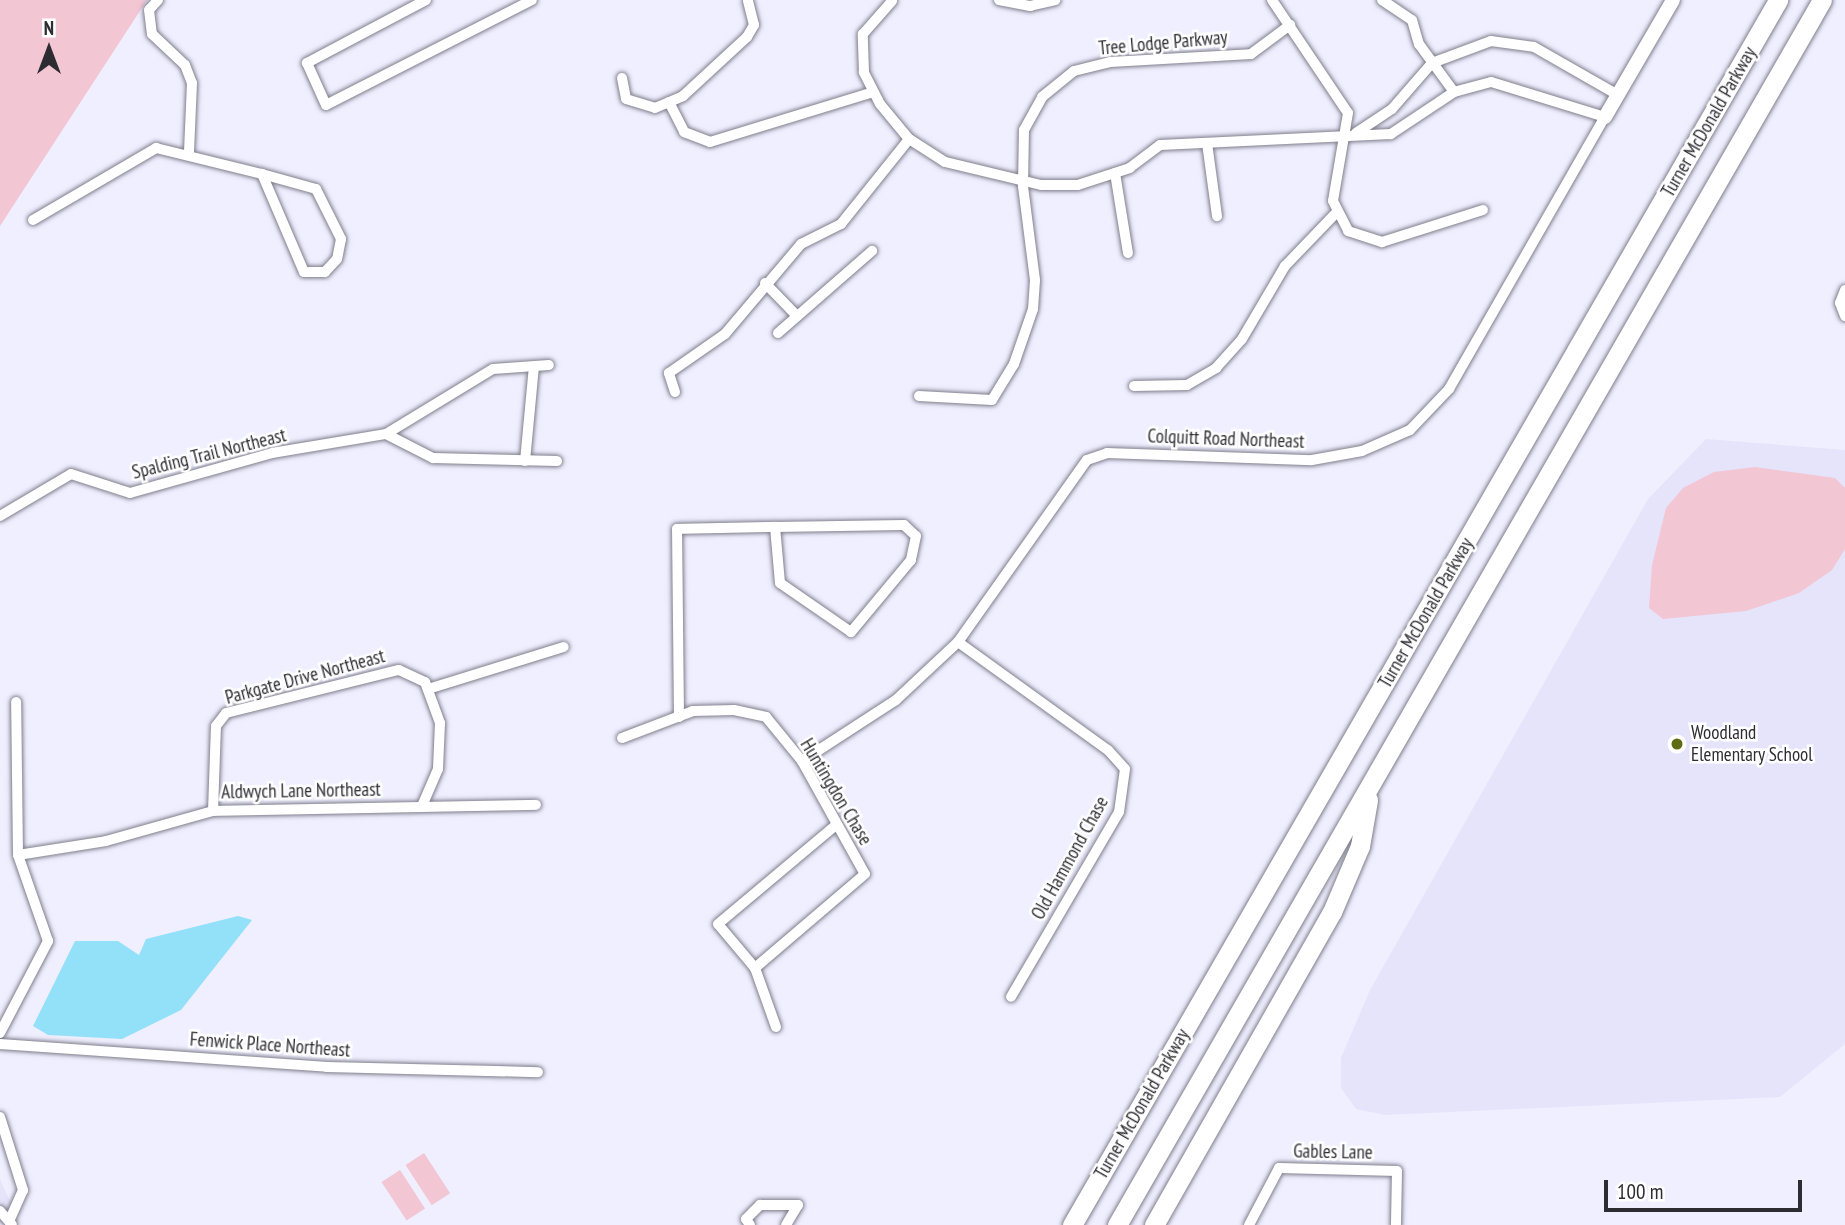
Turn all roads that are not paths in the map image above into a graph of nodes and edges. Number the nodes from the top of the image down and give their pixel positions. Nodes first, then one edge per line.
1 (158, 0) edge
2 (426, 0) edge
3 (532, 0) edge
4 (749, 0) edge
5 (893, 0) edge
6 (999, 0) edge
7 (1055, 0) edge
8 (1272, 0) edge
9 (1382, 0) edge
10 (1672, 0) edge
11 (1778, 0) edge
12 (1822, 0) edge
13 (1290, 25) junction
14 (1432, 63) junction
15 (622, 78) dead end
16 (874, 92) junction
17 (1454, 92) junction
18 (1616, 94) junction
19 (669, 102) junction
20 (1605, 117) junction
21 (1350, 134) junction
22 (909, 139) junction
23 (1208, 143) junction
24 (189, 152) junction
25 (1115, 173) junction
26 (262, 174) junction
27 (1023, 180) junction
28 (1483, 210) dead end
29 (1335, 214) junction
30 (1217, 216) dead end
31 (33, 220) dead end
32 (872, 251) dead end
33 (1128, 253) dead end
34 (765, 283) junction
35 (1845, 290) edge
36 (797, 316) junction
37 (1845, 316) edge
38 (778, 333) dead end
39 (534, 366) junction
40 (549, 366) dead end
41 (1134, 386) dead end
42 (675, 392) dead end
43 (919, 396) dead end
44 (386, 434) junction
45 (524, 461) junction
46 (557, 461) dead end
47 (0, 516) edge
48 (775, 527) junction
49 (958, 642) junction
50 (564, 647) dead end
51 (428, 689) junction
52 (16, 702) dead end
53 (679, 717) junction
54 (622, 738) dead end
55 (802, 761) junction
56 (1370, 786) junction
57 (536, 805) dead end
58 (422, 806) junction
59 (213, 811) junction
60 (836, 825) junction
61 (18, 855) junction
62 (755, 968) junction
63 (1011, 998) dead end
64 (776, 1027) dead end
65 (0, 1033) edge
66 (0, 1044) edge
67 (538, 1072) dead end
68 (0, 1117) edge
69 (0, 1211) edge
70 (11, 1223) edge
71 (750, 1225) edge
72 (786, 1225) edge
73 (1072, 1225) edge
74 (1117, 1225) edge
75 (1154, 1225) edge
76 (1249, 1225) edge
77 (1396, 1225) edge

1 - 24 street
2 - 3 street
4 - 19 street
5 - 16 street
6 - 7 street
8 - 13 street
9 - 14 street
10 - 18 street
11 - 73 highway, Turner McDonald Parkway
12 - 56 highway, Turner McDonald Parkway
13 - 21 street
13 - 27 street, Tree Lodge Parkway
14 - 17 street
14 - 18 street
14 - 21 street
15 - 19 street
16 - 19 street
16 - 22 street
17 - 20 street
17 - 21 street
18 - 20 street
20 - 49 street, Colquitt Road Northeast
21 - 23 street
21 - 29 street
22 - 27 street
22 - 34 street
23 - 25 street
23 - 30 street
24 - 26 street
24 - 31 street
25 - 27 street
25 - 33 street
26 - 26 street
27 - 43 street, Tree Lodge Parkway
28 - 29 street
29 - 41 street
32 - 36 street
34 - 36 street
34 - 42 street
35 - 37 street
36 - 38 street
39 - 40 street, Spalding Trail Northeast
39 - 44 street, Spalding Trail Northeast
39 - 45 street
44 - 45 street
44 - 47 street, Spalding Trail Northeast
45 - 46 street
48 - 48 street
48 - 53 street
49 - 55 street, Colquitt Road Northeast
49 - 63 street, Old Hammond Chase
50 - 51 street
51 - 58 street
51 - 59 street, Parkgate Drive Northeast
52 - 61 street
53 - 54 street, Huntingdon Chase
53 - 55 street, Huntingdon Chase
55 - 60 street, Huntingdon Chase
56 - 74 highway, Turner McDonald Parkway
56 - 75 highway
57 - 58 street, Aldwych Lane Northeast
58 - 59 street, Aldwych Lane Northeast
59 - 61 street, Aldwych Lane Northeast
60 - 62 street, Huntingdon Chase
60 - 62 street
61 - 65 street
62 - 64 street
66 - 67 street, Fenwick Place Northeast
68 - 70 street
69 - 70 street
71 - 72 street
76 - 77 street, Gables Lane

